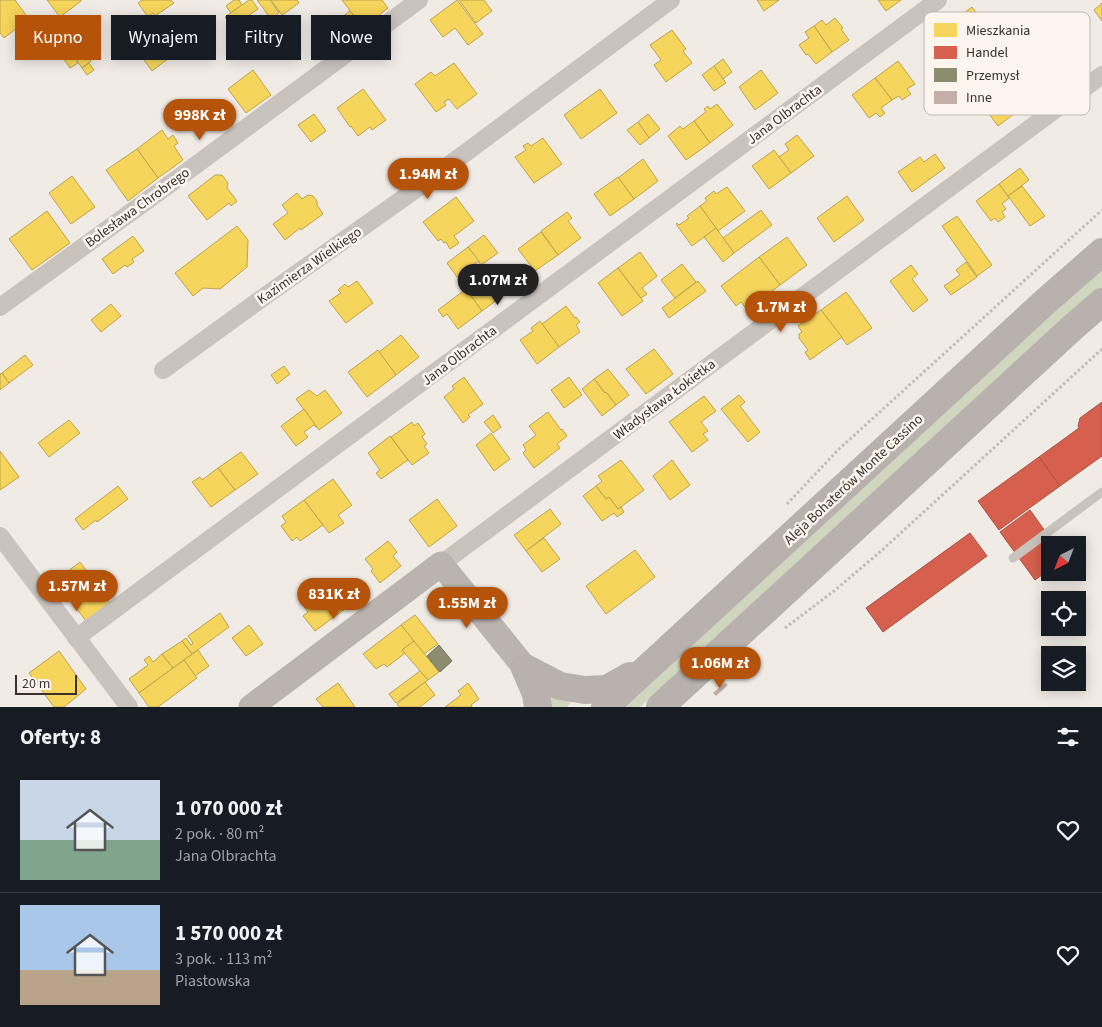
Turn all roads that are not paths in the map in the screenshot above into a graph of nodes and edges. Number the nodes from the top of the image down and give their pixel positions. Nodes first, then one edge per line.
1 (419, 0) edge
2 (671, 0) edge
3 (938, 0) edge
4 (1102, 75) edge
5 (1090, 84) edge
6 (1048, 115) edge
7 (1102, 252) edge
8 (1102, 302) edge
9 (0, 307) edge
10 (163, 370) dead end
11 (1102, 492) edge
12 (0, 536) edge
13 (1013, 558) dead end
14 (441, 564) junction
15 (76, 638) junction
16 (525, 668) junction
17 (646, 668) junction
18 (129, 707) edge
19 (251, 707) edge
20 (538, 707) edge
21 (605, 707) edge
22 (660, 707) edge

1 - 9 street, Bolesława Chrobrego
2 - 10 street, Kazimierza Wielkiego
3 - 15 street, Jana Olbrachta
4 - 5 street, Władysława Łokietka
6 - 14 street, Władysława Łokietka
7 - 17 main road, Aleja Bohaterów Monte Cassino
8 - 22 main road
11 - 13 lane
12 - 15 street
14 - 16 street
14 - 19 street, Władysława Łokietka
15 - 18 street
16 - 17 main road
16 - 20 main road
17 - 21 main road, Aleja Bohaterów Monte Cassino

